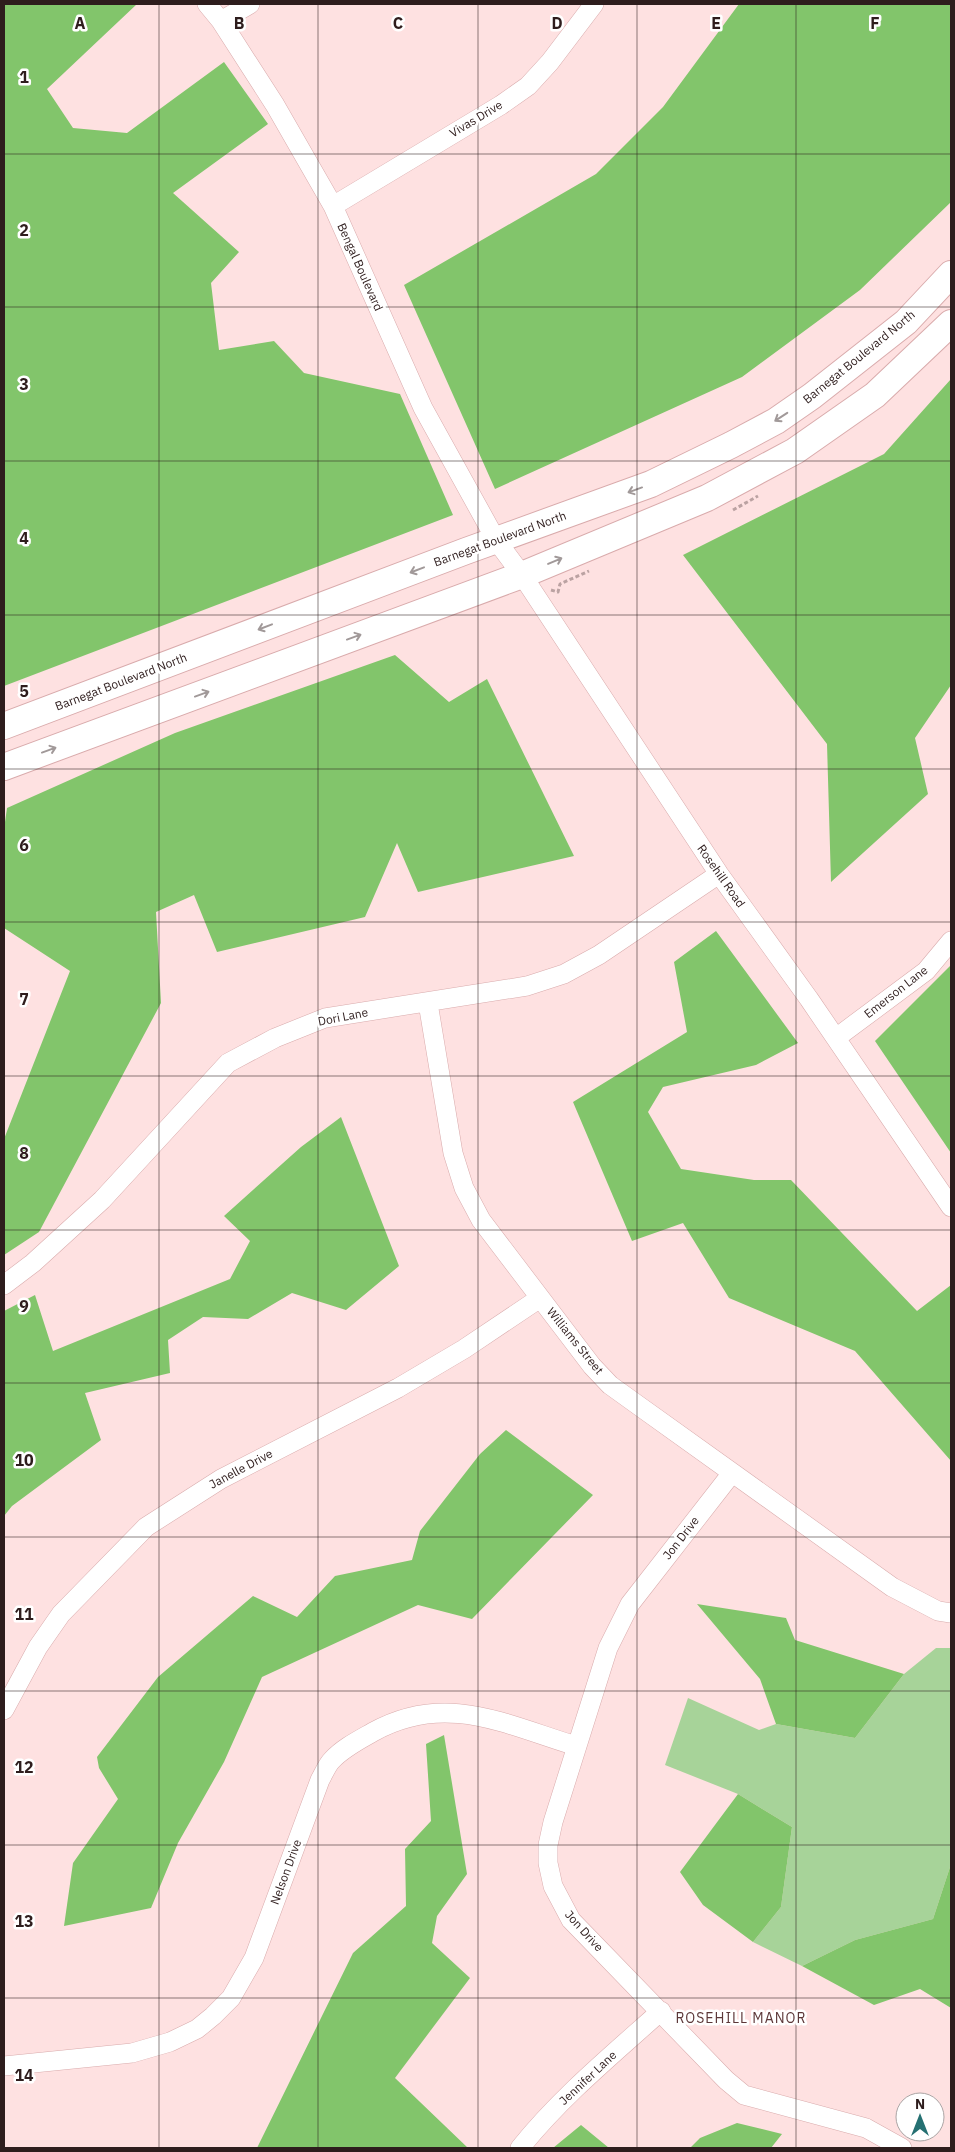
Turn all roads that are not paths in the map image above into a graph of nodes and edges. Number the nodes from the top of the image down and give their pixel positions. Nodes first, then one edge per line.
1 (206, 4) edge
2 (250, 4) edge
3 (594, 4) edge
4 (221, 20) junction
5 (333, 206) junction
6 (951, 274) edge
7 (951, 323) edge
8 (496, 540) junction
9 (522, 575) junction
10 (4, 726) edge
11 (4, 767) edge
12 (719, 874) junction
13 (951, 941) edge
14 (428, 1003) junction
15 (836, 1038) junction
16 (951, 1207) edge
17 (4, 1285) edge
18 (540, 1298) junction
19 (732, 1473) junction
20 (951, 1613) edge
21 (4, 1710) edge
22 (576, 1746) junction
23 (661, 2011) junction
24 (4, 2066) edge
25 (520, 2148) edge
26 (902, 2148) edge

1 - 4 street, Bengal Boulevard
2 - 4 street
3 - 5 street, Vivas Drive
4 - 5 street, Bengal Boulevard
5 - 8 street, Bengal Boulevard
6 -> 8 street, Barnegat Boulevard North
9 -> 7 street
8 - 9 street, Rosehill Road
8 -> 10 street, Barnegat Boulevard North
11 -> 9 street
9 - 12 street, Rosehill Road
12 - 14 street, Dori Lane
12 - 15 street, Rosehill Road
13 - 15 street, Emerson Lane
14 - 17 street, Dori Lane
14 - 18 street, Williams Street
15 - 16 street, Rosehill Road
18 - 19 street, Williams Street
18 - 21 street, Janelle Drive
19 - 20 street, Williams Street
19 - 22 street, Jon Drive
22 - 23 street, Jon Drive
22 - 24 street, Nelson Drive
23 - 25 street, Jennifer Lane
23 - 26 street, Jon Drive

